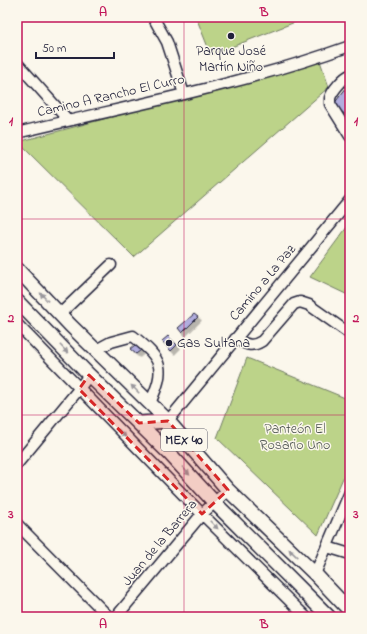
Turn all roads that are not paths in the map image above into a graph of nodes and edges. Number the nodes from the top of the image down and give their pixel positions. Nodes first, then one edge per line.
1 (154, 17) edge
2 (350, 46) edge
3 (17, 64) edge
4 (350, 75) edge
5 (184, 94) junction
6 (68, 120) junction
7 (17, 133) edge
8 (350, 136) edge
9 (350, 200) edge
10 (111, 265) dead end
11 (17, 269) edge
12 (17, 301) edge
13 (60, 314) junction
14 (17, 324) edge
15 (350, 334) edge
16 (235, 339) junction
17 (96, 350) junction
18 (89, 375) junction
19 (79, 389) junction
20 (150, 403) junction
21 (168, 421) junction
22 (140, 423) junction
23 (170, 454) junction
24 (17, 464) edge
25 (228, 490) junction
26 (350, 492) edge
27 (214, 502) junction
28 (202, 514) junction
29 (17, 524) edge
30 (327, 547) junction
31 (350, 554) edge
32 (315, 574) junction
33 (350, 611) edge
34 (109, 617) edge
35 (116, 617) edge
36 (306, 617) edge
37 (329, 617) edge

1 - 5 street
2 - 5 street, Camino A Rancho El Curro
3 - 6 street
4 - 8 street
5 - 6 street, Camino A Rancho El Curro
6 - 7 street, Camino A Rancho El Curro
9 - 16 street, Camino a La Paz
10 - 13 street
13 -> 11 main road, MEX 40
12 -> 18 main road, MEX 40
13 - 17 main road, MEX 40
14 - 19 street
15 - 16 street
16 - 21 street, Camino a La Paz
20 -> 17 main road, MEX 40
17 - 20 street
18 - 19 street
18 - 22 main road, MEX 40
19 - 24 street
19 -> 28 street
20 - 21 main road, MEX 40
21 - 22 main road
21 - 23 main road
21 - 25 main road, MEX 40
22 - 23 main road, MEX 40
23 -> 27 main road, MEX 40
25 - 27 street, Juan de la Barrera
32 -> 25 main road, MEX 40
26 - 30 street
27 - 28 street, Juan de la Barrera
27 - 37 main road, MEX 40
28 - 35 street, Juan de la Barrera
28 -> 36 street
29 - 34 street
30 - 31 street
30 - 32 street
32 - 33 main road, MEX 40

